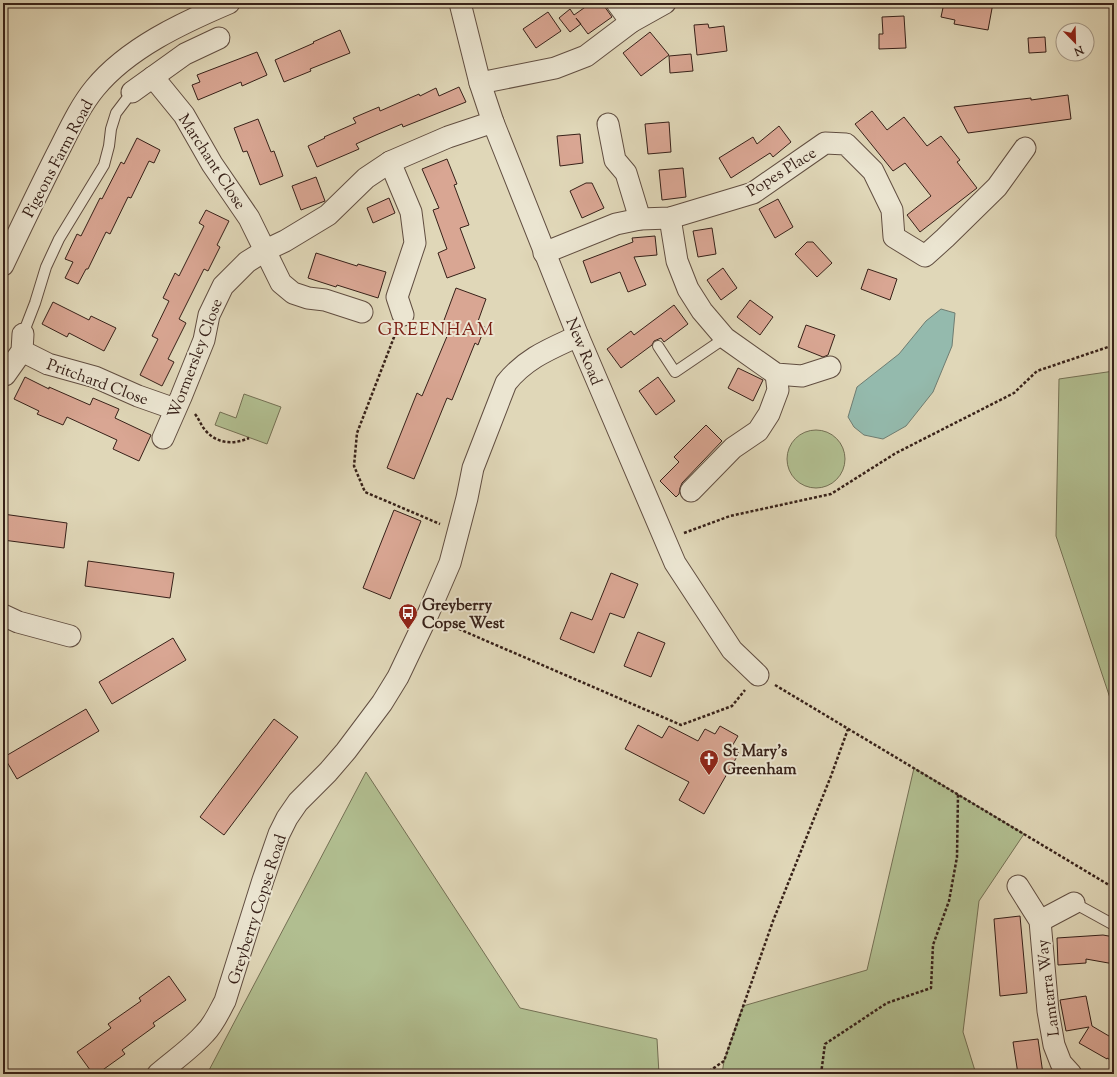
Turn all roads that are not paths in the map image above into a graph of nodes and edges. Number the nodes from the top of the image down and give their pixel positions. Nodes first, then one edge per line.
1 (229, 3) edge
2 (460, 3) edge
3 (617, 3) edge
4 (665, 3) edge
5 (631, 22) junction
6 (219, 38) dead end
7 (153, 77) junction
8 (480, 83) junction
9 (132, 92) joint
10 (493, 122) junction
11 (608, 124) dead end
12 (1025, 148) dead end
13 (390, 162) junction
14 (670, 218) junction
15 (640, 219) junction
16 (266, 250) junction
17 (544, 253) junction
18 (3, 266) edge
19 (362, 312) dead end
20 (403, 315) road end
21 (578, 336) junction
22 (725, 338) junction
23 (22, 342) junction
24 (658, 346) dead end
25 (830, 367) dead end
26 (776, 374) junction
27 (5, 375) dead end
28 (178, 403) junction
29 (163, 438) dead end
30 (691, 491) dead end
31 (3, 615) edge
32 (70, 636) dead end
33 (758, 675) road end
34 (1018, 886) dead end
35 (1074, 903) joint
36 (1040, 921) junction
37 (1114, 925) edge
38 (158, 1074) edge
39 (1071, 1074) edge

1 - 18 street, Pigeons Farm Road
2 - 8 street, New Road
3 - 5 street
4 - 5 street
5 - 8 street
6 - 7 street
7 - 9 street
7 - 16 street, Marchant Close
8 - 10 street, New Road
9 - 23 lane
10 - 13 street, Wormersley Close
10 - 17 street, New Road
11 - 15 street
12 - 14 street, Popes Place
13 - 16 street, Wormersley Close
13 - 20 street
14 - 15 street, Popes Place
14 - 22 street
15 - 17 street, Popes Place
16 - 19 street, Marchant Close
16 - 28 street, Wormersley Close
17 - 21 street, New Road
21 - 33 street, New Road
21 - 38 street, Greyberry Copse Road
22 - 24 lane
22 - 26 street
23 - 27 street
23 - 28 street, Pritchard Close
25 - 26 street
26 - 30 street
28 - 29 street, Wormersley Close
31 - 32 street
34 - 36 street, Lamtarra Way
35 - 36 street, Lamtarra Way
35 - 37 lane
36 - 39 street, Lamtarra Way

